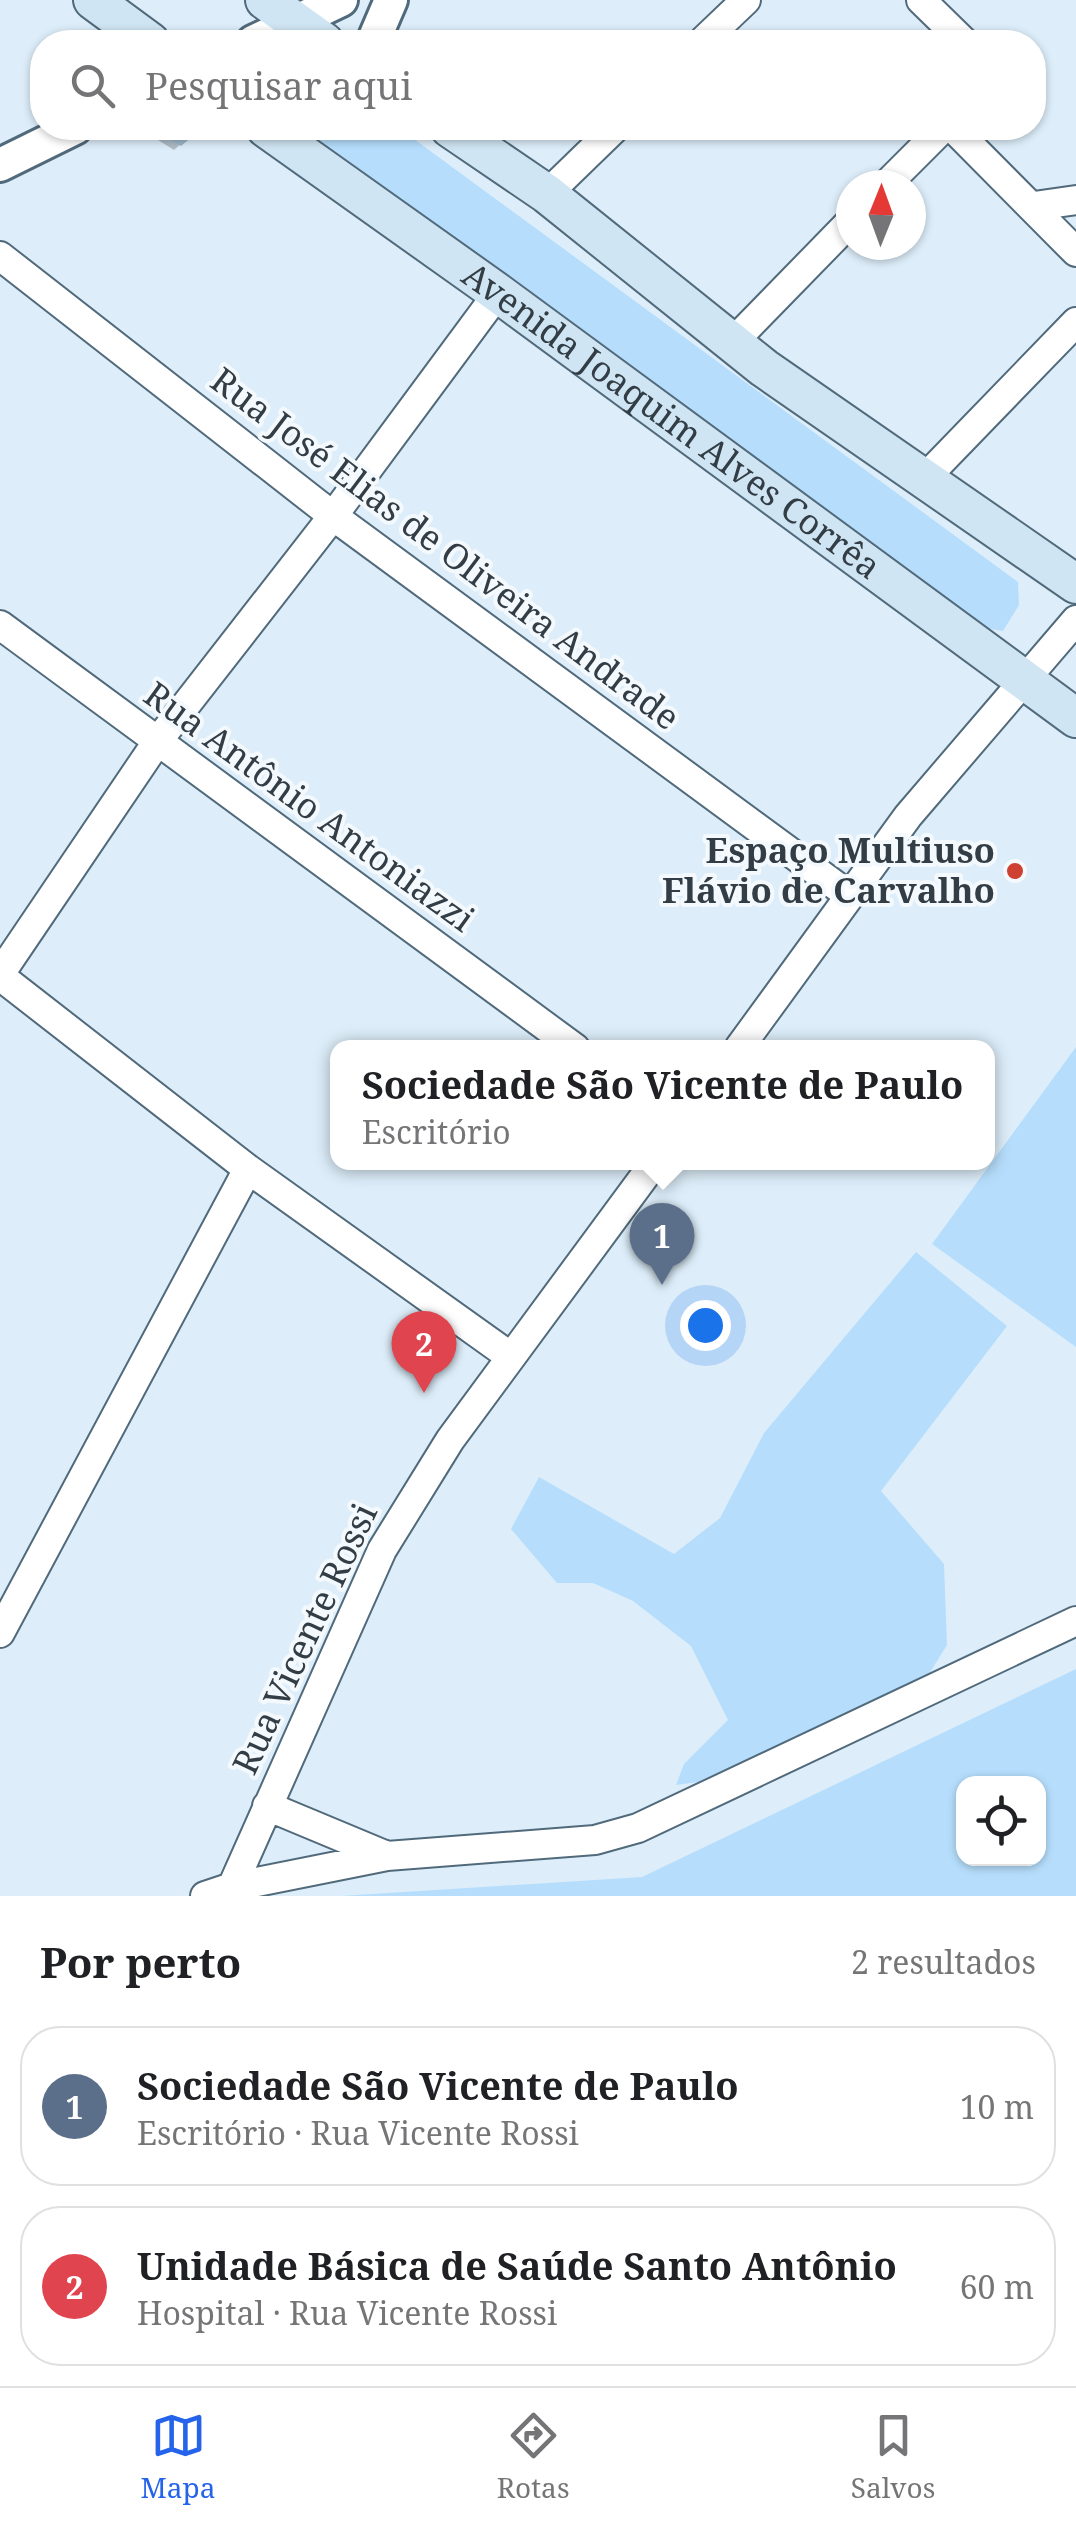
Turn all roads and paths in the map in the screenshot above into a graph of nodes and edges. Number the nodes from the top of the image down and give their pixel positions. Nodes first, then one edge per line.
1 (94, 0) edge
2 (340, 0) edge
3 (390, 0) edge
4 (746, 0) edge
5 (921, 0) edge
6 (278, 11) edge
7 (134, 30) edge
8 (306, 30) edge
9 (378, 30) edge
10 (715, 30) edge
11 (952, 30) edge
12 (51, 140) edge
13 (283, 140) edge
14 (468, 140) edge
15 (603, 140) edge
16 (930, 140) edge
17 (965, 140) edge
18 (0, 166) edge
19 (901, 170) edge
20 (547, 194) junction
21 (1076, 200) edge
22 (1034, 206) junction
23 (836, 236) edge
24 (1076, 252) edge
25 (0, 256) edge
26 (498, 293) junction
27 (1076, 322) edge
28 (733, 342) junction
29 (924, 479) junction
30 (333, 516) junction
31 (1076, 584) edge
32 (1076, 620) edge
33 (0, 626) edge
34 (1024, 682) junction
35 (1076, 718) edge
36 (157, 742) junction
37 (850, 896) junction
38 (0, 975) edge
39 (564, 1040) edge
40 (745, 1040) edge
41 (248, 1169) junction
42 (649, 1170) edge
43 (511, 1357) junction
44 (1076, 1621) edge
45 (0, 1633) edge
46 (268, 1806) junction
47 (387, 1856) junction
48 (219, 1891) edge

1 - 7 main road
2 - 6 street
3 - 9 street
4 - 10 street
5 - 11 street
6 - 8 main road
12 - 18 street
13 - 26 main road, Avenida Joaquim Alves Corrêa
14 - 20 main road
15 - 20 street
16 - 19 street
17 - 22 street
20 - 28 main road
21 - 22 street
22 - 24 street
23 - 28 street
25 - 30 street, Rua José Elias de Oliveira Andrade
26 - 30 street
26 - 34 main road, Avenida Joaquim Alves Corrêa
27 - 29 street
28 - 29 main road
29 - 31 main road
30 - 36 street
30 - 37 street, Rua José Elias de Oliveira Andrade
32 - 34 street
33 - 36 street, Rua Antônio Antoniazzi
34 - 35 main road, Avenida Joaquim Alves Corrêa
34 - 37 street
36 - 38 street
36 - 39 street, Rua Antônio Antoniazzi
37 - 40 street
38 - 41 street
41 - 43 street
41 - 45 street
42 - 43 street, Rua Vicente Rossi
43 - 46 street, Rua Vicente Rossi
44 - 47 street
46 - 47 street, Rua Vicente Rossi
46 - 48 street, Rua Vicente Rossi
47 - 48 street

